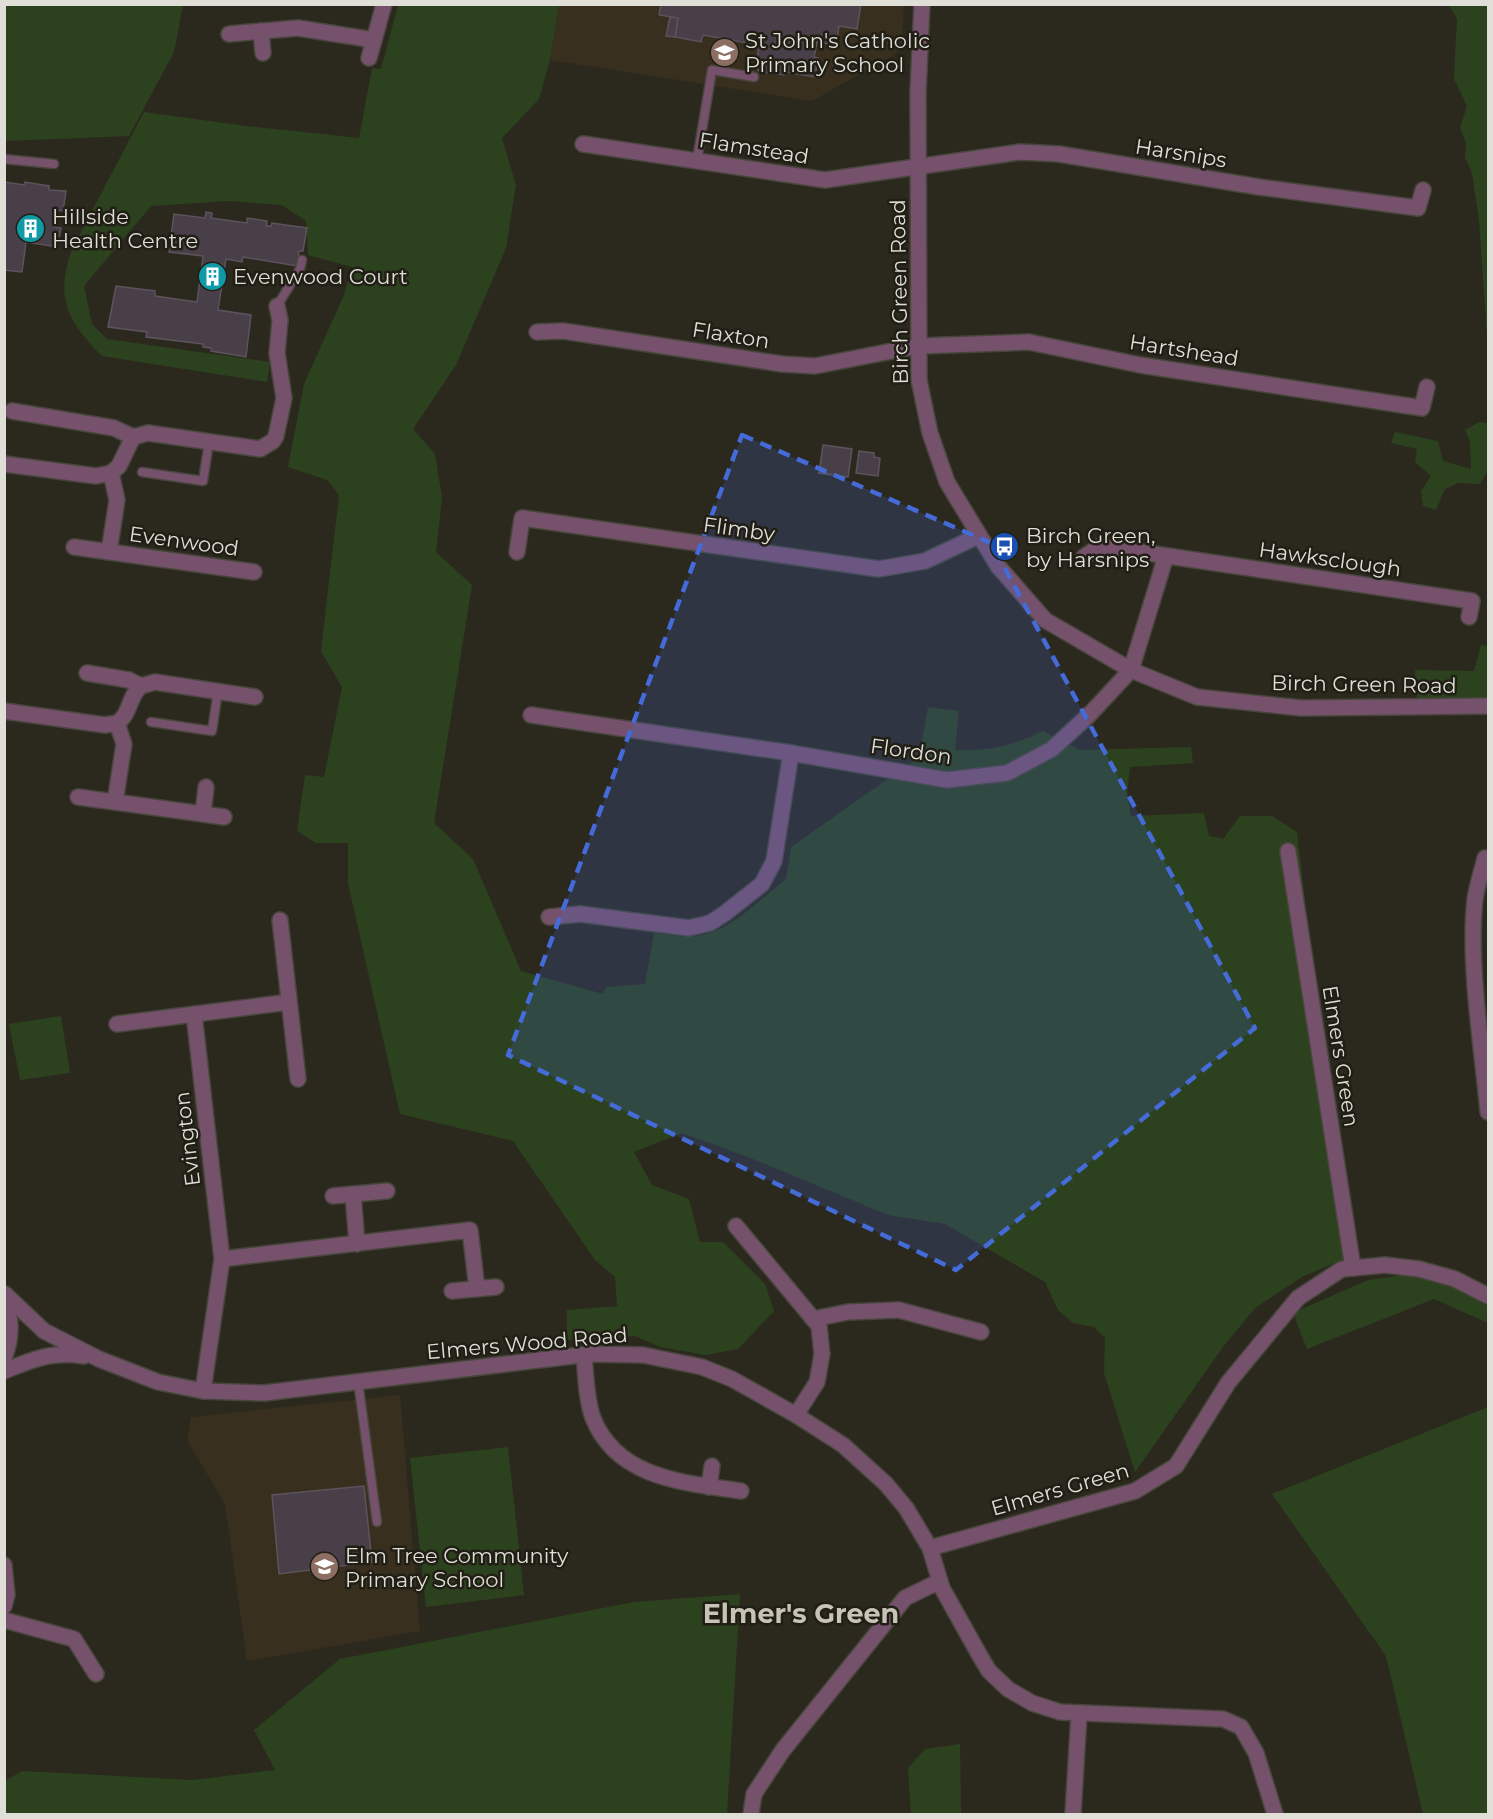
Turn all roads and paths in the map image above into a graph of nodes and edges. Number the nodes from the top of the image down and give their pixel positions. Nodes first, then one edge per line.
1 (384, 4) edge
2 (922, 4) edge
3 (261, 31) junction
4 (229, 34) dead end
5 (374, 40) junction
6 (263, 53) dead end
7 (369, 58) dead end
8 (754, 77) dead end
9 (583, 144) dead end
10 (4, 159) edge
11 (697, 160) junction
12 (54, 164) dead end
13 (919, 168) junction
14 (1423, 190) dead end
15 (302, 260) dead end
16 (277, 306) joint
17 (537, 332) dead end
18 (918, 346) junction
19 (1427, 387) dead end
20 (12, 411) dead end
21 (133, 437) junction
22 (209, 442) junction
23 (4, 464) edge
24 (142, 472) dead end
25 (111, 473) junction
26 (978, 536) junction
27 (74, 547) dead end
28 (109, 552) junction
29 (517, 552) dead end
30 (1166, 556) junction
31 (1084, 558) dead end
32 (254, 572) dead end
33 (1468, 617) dead end
34 (1131, 669) junction
35 (87, 674) dead end
36 (141, 686) junction
37 (218, 691) junction
38 (255, 697) dead end
39 (1488, 706) edge
40 (4, 711) edge
41 (531, 715) dead end
42 (151, 722) dead end
43 (117, 723) junction
44 (791, 753) junction
45 (206, 787) dead end
46 (78, 797) dead end
47 (115, 802) junction
48 (203, 814) junction
49 (224, 817) dead end
50 (1288, 851) dead end
51 (1485, 858) dead end
52 (549, 917) dead end
53 (280, 920) dead end
54 (289, 1002) junction
55 (194, 1014) junction
56 (117, 1024) dead end
57 (298, 1079) dead end
58 (1488, 1112) edge
59 (387, 1191) dead end
60 (353, 1194) junction
61 (333, 1196) dead end
62 (736, 1226) dead end
63 (357, 1244) junction
64 (222, 1259) junction
65 (1353, 1268) junction
66 (496, 1287) dead end
67 (477, 1289) junction
68 (452, 1291) dead end
69 (5, 1294) edge
70 (1488, 1296) edge
71 (813, 1319) junction
72 (981, 1332) dead end
73 (584, 1355) junction
74 (4, 1358) edge
75 (99, 1359) junction
76 (4, 1371) edge
77 (358, 1381) junction
78 (203, 1391) junction
79 (796, 1414) junction
80 (712, 1466) dead end
81 (710, 1486) junction
82 (741, 1491) dead end
83 (377, 1522) dead end
84 (930, 1548) junction
85 (4, 1565) edge
86 (940, 1581) junction
87 (4, 1606) edge
88 (4, 1620) edge
89 (96, 1674) dead end
90 (1079, 1714) junction
91 (751, 1815) edge
92 (1073, 1815) edge
93 (1275, 1815) edge

1 - 5 street
2 - 13 street, Birch Green Road
3 - 4 street
3 - 5 street
3 - 6 street
5 - 7 street
8 - 11 lane
9 - 11 street, Flamstead
10 - 12 lane
11 - 13 street, Flamstead
13 - 14 street, Harsnips
13 - 18 street, Birch Green Road
15 - 16 lane
16 - 22 street
17 - 18 street, Flaxton
18 - 19 street, Hartshead
18 - 26 street, Birch Green Road
20 - 21 street
21 - 22 street
21 - 25 street
22 - 24 lane
23 - 25 street
25 - 28 street, Evenwood
26 - 29 street, Flimby
26 - 34 street, Birch Green Road
27 - 28 street, Evenwood
28 - 32 street, Evenwood
30 - 31 street, Hawksclough
30 - 33 street, Hawksclough
30 - 34 street
34 - 39 street, Birch Green Road
34 - 44 street, Flordon
35 - 36 street
36 - 37 street
36 - 43 street
37 - 38 street
37 - 42 lane
40 - 43 street
41 - 44 street, Flordon
43 - 47 street
44 - 52 street
45 - 48 street
46 - 47 street
47 - 48 street
48 - 49 street
50 - 65 street, Elmers Green
51 - 58 street
53 - 54 street
54 - 55 street
54 - 57 street
55 - 56 street
55 - 64 street, Evington
59 - 60 street
60 - 61 street
60 - 63 street
62 - 71 street
63 - 64 street
63 - 67 street
64 - 78 street, Evington
65 - 70 street, Elmers Green
65 - 84 street, Elmers Green
66 - 67 street
67 - 68 street
69 - 74 street
69 - 75 street, Elmers Wood Road
71 - 72 street
71 - 79 street
73 - 77 street, Elmers Wood Road
73 - 79 street, Elmers Wood Road
73 - 81 street
75 - 76 street, Elmers Wood Road
75 - 78 street, Elmers Wood Road
77 - 78 street, Elmers Wood Road
77 - 83 lane
79 - 84 street, Elmers Wood Road
80 - 81 street
81 - 82 street
84 - 86 street
85 - 87 street
86 - 90 street
86 - 91 street
88 - 89 street
90 - 92 street
90 - 93 street

